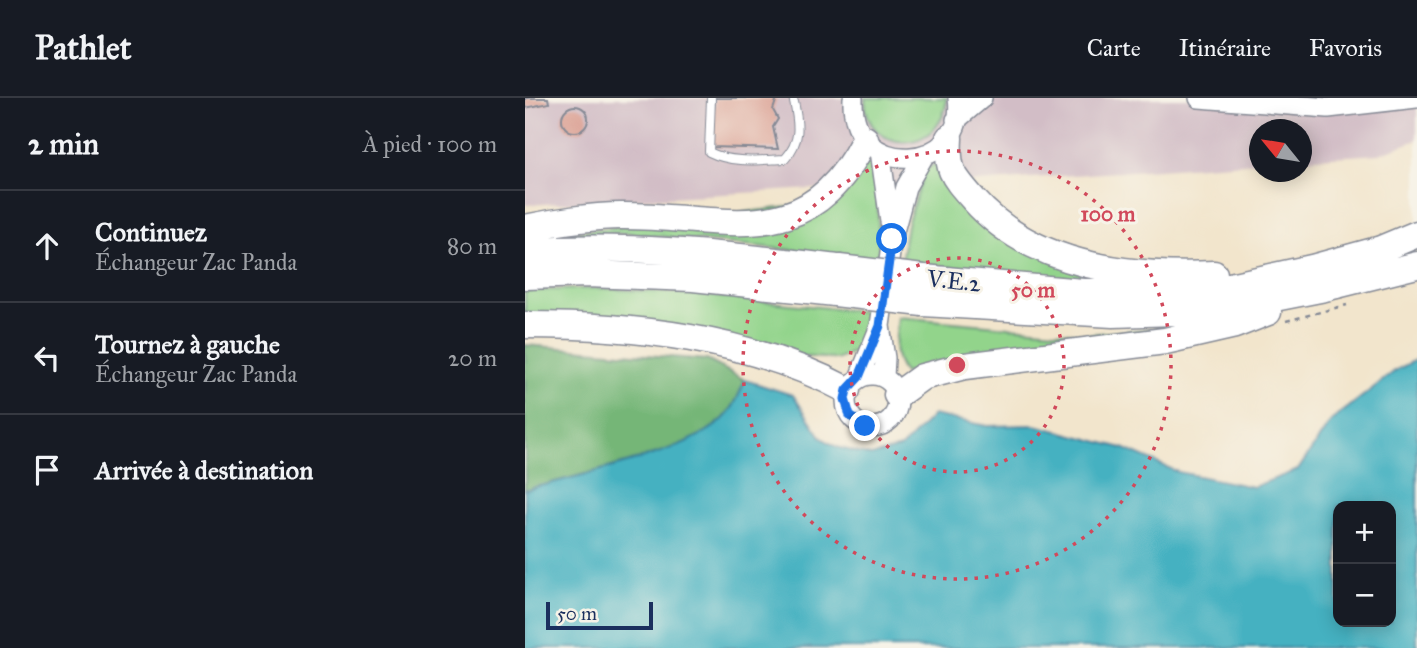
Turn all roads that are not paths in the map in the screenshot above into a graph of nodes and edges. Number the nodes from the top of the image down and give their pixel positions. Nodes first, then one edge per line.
1 (711, 98) edge
2 (853, 98) edge
3 (958, 98) edge
4 (982, 98) edge
5 (1199, 98) edge
6 (1416, 98) edge
7 (794, 103) dead end
8 (953, 129) junction
9 (872, 145) junction
10 (925, 154) junction
11 (525, 229) edge
12 (1417, 234) edge
13 (892, 239) junction
14 (525, 251) edge
15 (1417, 265) edge
16 (525, 276) edge
17 (1318, 278) junction
18 (837, 281) junction
19 (525, 325) edge
20 (880, 326) junction
21 (853, 384) junction
22 (891, 386) junction

1 - 7 lane
2 - 9 street
3 - 8 street
4 - 8 street
5 - 6 street
8 - 10 street
8 - 17 highway
9 - 10 street
9 - 11 highway
9 - 13 street
10 - 13 street
12 - 17 highway, V.E.2
13 - 20 street
14 - 18 highway, V.E.2
15 - 17 highway, V.E.2
16 - 18 highway, V.E.2
17 - 18 highway, V.E.2, bridge
17 - 22 highway
19 - 21 highway
20 - 21 street
20 - 22 street
21 - 22 street
21 - 22 street

